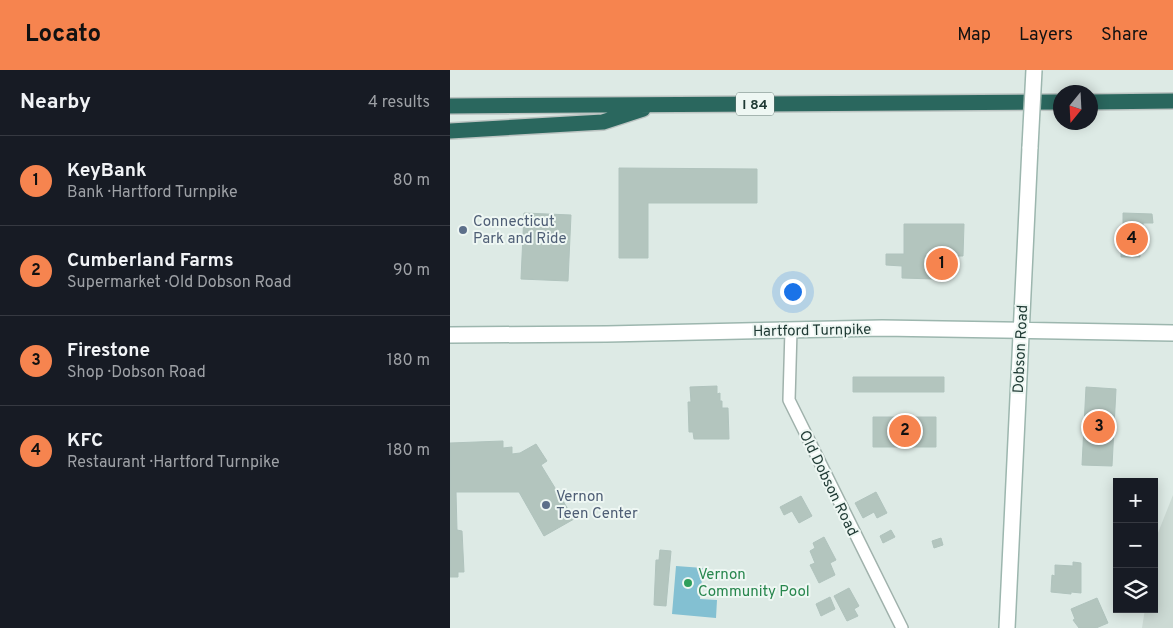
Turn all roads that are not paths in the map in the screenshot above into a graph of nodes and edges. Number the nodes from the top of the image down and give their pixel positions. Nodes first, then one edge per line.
1 (1034, 70) edge
2 (1173, 101) edge
3 (1053, 102) edge
4 (1098, 102) edge
5 (656, 104) junction
6 (450, 106) edge
7 (450, 131) edge
8 (791, 330) junction
9 (1021, 330) junction
10 (1173, 334) edge
11 (450, 335) edge
12 (902, 628) edge
13 (1007, 628) edge

1 - 9 main road, Dobson Road, bridge
2 - 4 highway
3 - 5 highway, I 84
5 - 6 highway, I 84
5 - 7 highway
8 - 9 main road, Hartford Turnpike
8 - 11 main road, Hartford Turnpike
8 - 12 street, Old Dobson Road
9 - 10 main road, Hartford Turnpike
9 - 13 main road, Dobson Road

